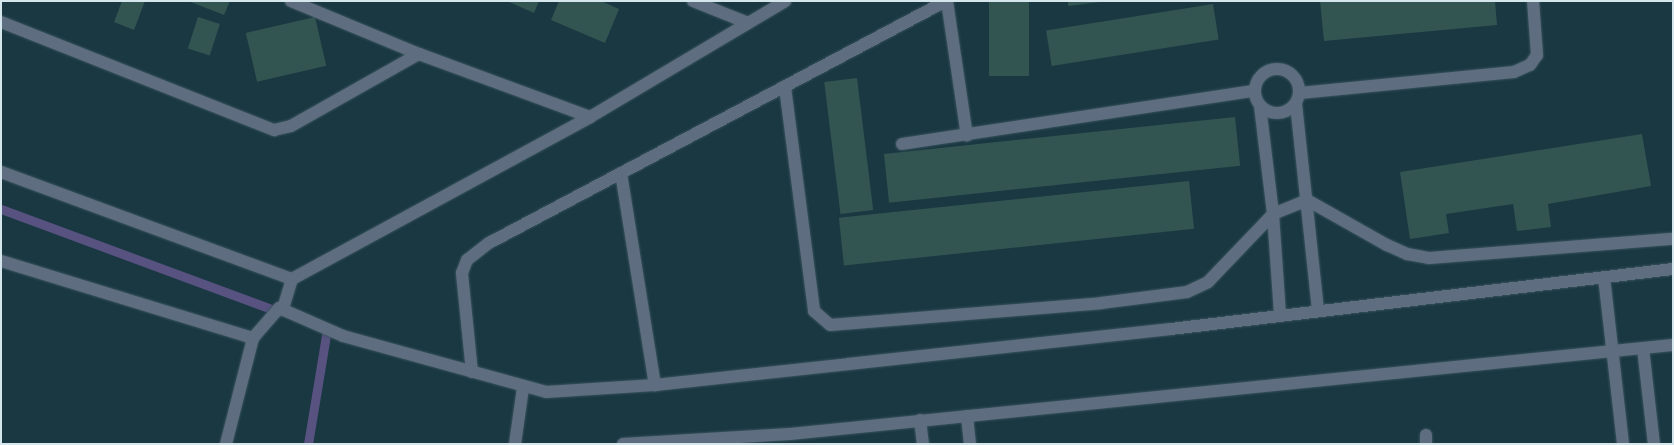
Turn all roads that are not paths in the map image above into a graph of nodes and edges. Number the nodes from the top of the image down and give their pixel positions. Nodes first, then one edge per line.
1 (291, 1) edge
2 (693, 1) edge
3 (785, 1) edge
4 (947, 1) edge
5 (1533, 1) edge
6 (1, 22) edge
7 (748, 23) junction
8 (419, 54) junction
9 (785, 87) junction
10 (1254, 92) junction
11 (1298, 98) junction
12 (1260, 106) junction
13 (590, 117) junction
14 (967, 136) junction
15 (902, 144) dead end
16 (1, 172) edge
17 (621, 173) junction
18 (1307, 200) junction
19 (1273, 214) junction
20 (1673, 239) edge
21 (1, 261) edge
22 (1673, 269) edge
23 (1604, 277) junction
24 (292, 279) junction
25 (279, 308) junction
26 (1318, 311) junction
27 (1280, 316) junction
28 (253, 338) junction
29 (1673, 345) edge
30 (1643, 348) junction
31 (1613, 351) junction
32 (472, 372) junction
33 (655, 385) junction
34 (523, 388) junction
35 (967, 416) junction
36 (920, 420) junction
37 (226, 444) edge
38 (515, 444) edge
39 (623, 444) edge
40 (924, 444) edge
41 (970, 444) edge
42 (1623, 444) edge
43 (1654, 444) edge

1 - 8 street
2 - 7 street
3 - 7 street
4 - 9 street
4 - 14 street
5 - 11 street
6 - 8 street
7 - 13 street
8 - 13 street
9 - 17 street
9 - 19 street
10 - 11 street
10 - 12 street
10 - 14 street
11 - 12 street
11 - 18 street
12 - 19 street
13 - 24 street
14 - 15 street
16 - 24 street
17 - 32 street
17 - 33 street
18 - 19 street
18 - 20 street
18 - 26 street
19 - 27 street
21 - 28 street
22 - 23 street
23 - 26 street
23 - 31 street
24 - 25 street
25 - 28 street
25 - 32 street
26 - 27 street
27 - 33 street
28 - 37 street
29 - 30 street
30 - 31 street
30 - 43 street
31 - 35 street
31 - 42 street
32 - 34 street
33 - 34 street
34 - 38 street
35 - 36 street
35 - 41 street
36 - 39 street
36 - 40 street

